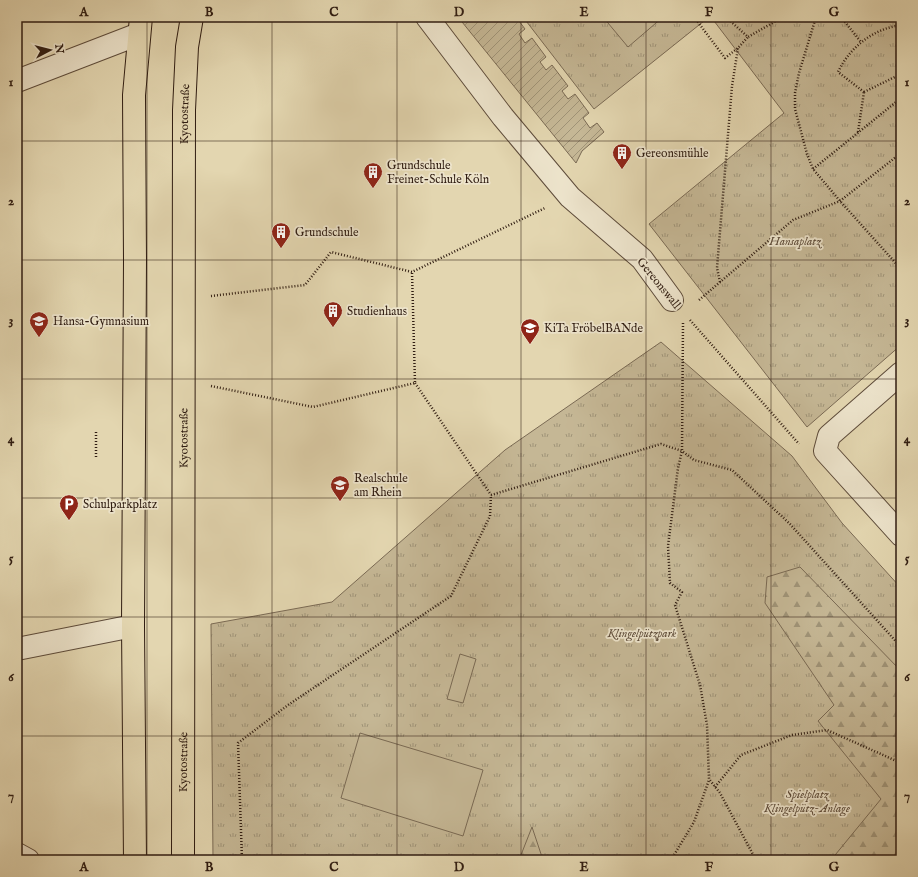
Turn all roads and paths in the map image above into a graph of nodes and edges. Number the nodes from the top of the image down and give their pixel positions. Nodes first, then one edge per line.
1 (192, 17) edge
2 (427, 17) edge
3 (694, 17) edge
4 (726, 17) edge
5 (782, 17) edge
6 (816, 17) edge
7 (841, 17) edge
8 (901, 25) edge
9 (140, 26) edge
10 (748, 37) junction
11 (861, 42) junction
12 (738, 48) junction
13 (901, 74) edge
14 (17, 81) edge
15 (864, 92) junction
16 (901, 98) edge
17 (858, 132) junction
18 (901, 153) edge
19 (813, 169) junction
20 (570, 196) junction
21 (840, 202) junction
22 (901, 269) edge
23 (412, 272) junction
24 (720, 282) junction
25 (184, 298) junction
26 (678, 306) junction
27 (901, 373) edge
28 (184, 380) junction
29 (415, 383) junction
30 (96, 432) dead end
31 (682, 451) junction
32 (825, 451) junction
33 (96, 457) dead end
34 (491, 495) junction
35 (901, 535) edge
36 (133, 626) junction
37 (901, 647) edge
38 (17, 649) edge
39 (901, 763) edge
40 (709, 779) junction
41 (715, 787) junction
42 (17, 854) edge
43 (28, 860) edge
44 (135, 860) edge
45 (183, 860) edge
46 (242, 860) edge
47 (671, 860) edge
48 (756, 860) edge

1 - 25 main road, Kyotostraße
2 - 20 street, Gereonswall
3 - 12 path
4 - 10 path
5 - 10 path
6 - 19 path
7 - 11 path
8 - 11 path
9 - 14 street
9 - 36 main road
10 - 12 path
11 - 15 path
12 - 24 path
13 - 15 path
15 - 17 path
16 - 17 path
17 - 19 path
18 - 21 path
19 - 21 path
20 - 23 path
20 - 26 street, Gereonswall
21 - 22 path
21 - 24 path
23 - 25 path
23 - 29 path
24 - 26 path
25 - 28 main road, Kyotostraße
26 - 31 path
26 - 32 path, Gereonswall
27 - 32 street
28 - 29 path
28 - 45 main road, Kyotostraße
29 - 34 path
30 - 33 path
31 - 34 path
31 - 37 path
31 - 40 path
32 - 35 street
34 - 46 path
36 - 38 street
36 - 44 main road
39 - 41 path
40 - 41 path
40 - 47 path
41 - 48 path
42 - 43 street

